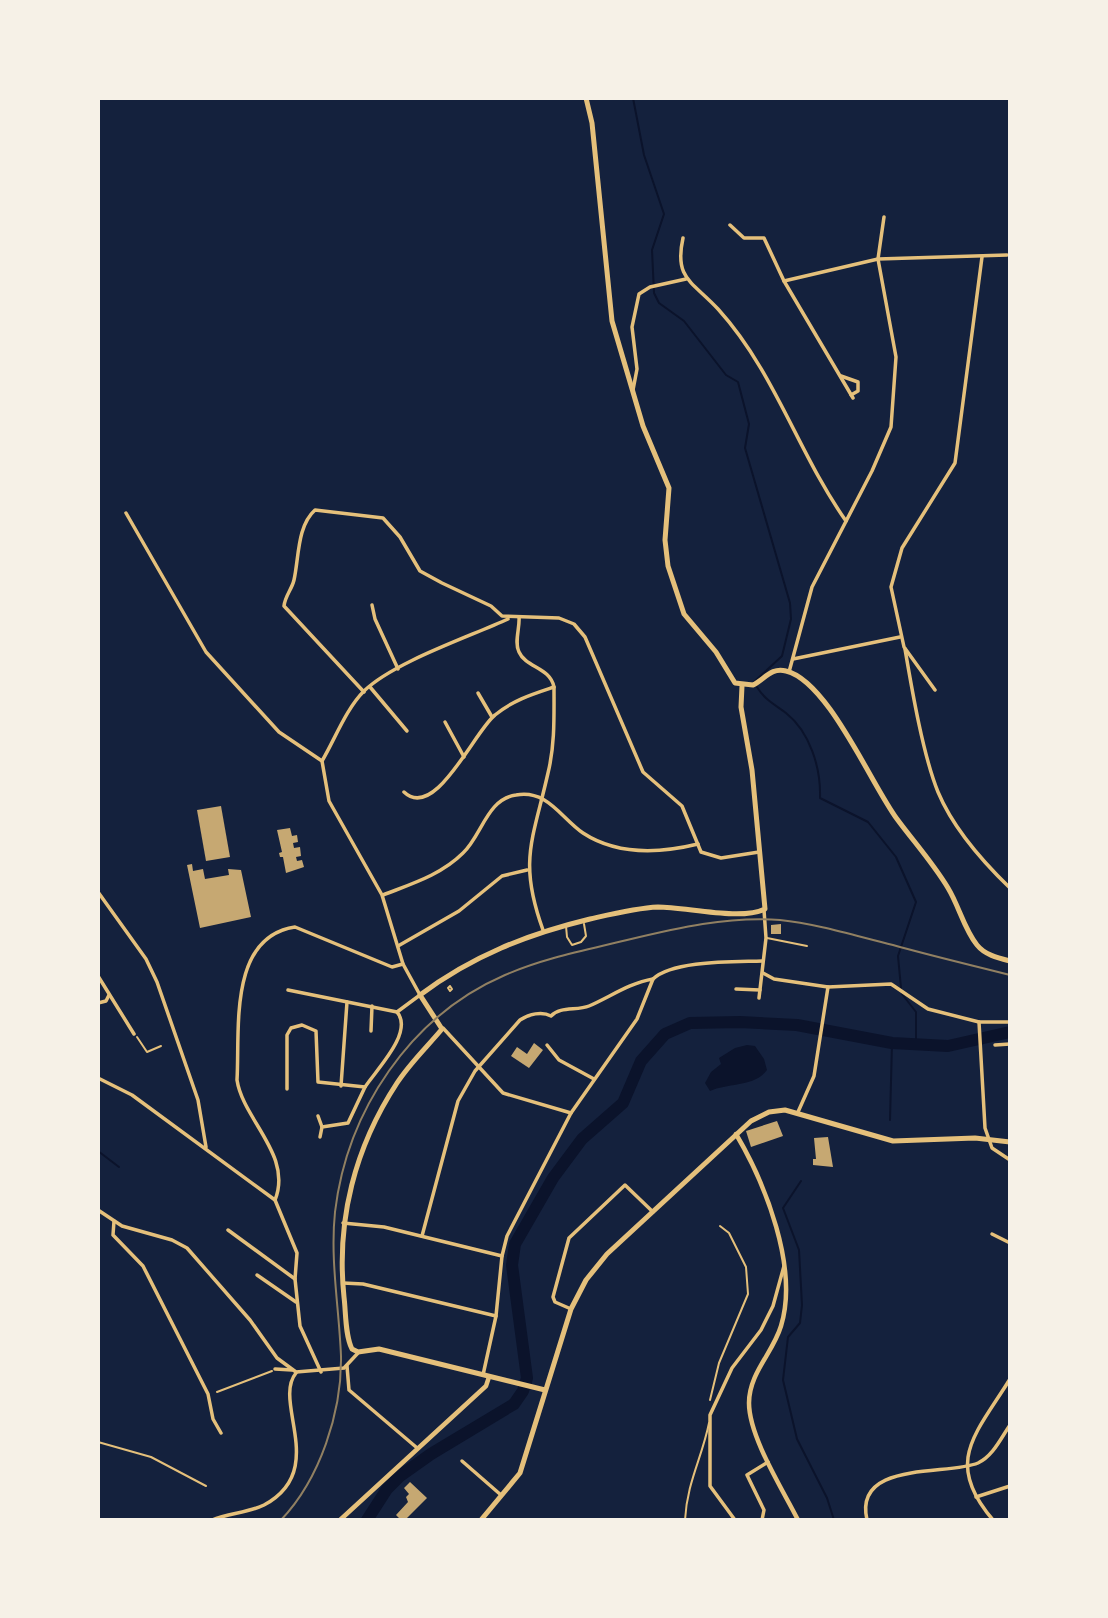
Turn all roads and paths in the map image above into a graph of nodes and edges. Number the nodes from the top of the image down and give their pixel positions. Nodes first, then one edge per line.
1 (586, 98) edge
2 (884, 217) dead end
3 (730, 225) dead end
4 (683, 238) dead end
5 (1007, 255) dead end
6 (982, 257) junction
7 (878, 258) junction
8 (688, 279) junction
9 (785, 281) junction
10 (841, 376) junction
11 (633, 390) junction
12 (126, 513) dead end
13 (846, 521) junction
14 (372, 605) dead end
15 (519, 617) junction
16 (509, 618) junction
17 (901, 637) junction
18 (904, 647) junction
19 (793, 659) junction
20 (398, 669) junction
21 (789, 671) junction
22 (742, 686) junction
23 (370, 687) junction
24 (554, 687) junction
25 (934, 690) dead end
26 (364, 692) junction
27 (478, 693) dead end
28 (492, 717) junction
29 (445, 722) dead end
30 (407, 731) dead end
31 (464, 757) junction
32 (323, 761) junction
33 (404, 792) dead end
34 (541, 797) junction
35 (698, 844) junction
36 (762, 851) junction
37 (527, 870) junction
38 (1010, 888) edge
39 (98, 892) edge
40 (382, 895) junction
41 (764, 910) junction
42 (582, 921) junction
43 (566, 925) junction
44 (543, 930) junction
45 (766, 938) junction
46 (807, 946) dead end
47 (398, 947) junction
48 (762, 961) junction
49 (1010, 961) edge
50 (403, 964) junction
51 (763, 973) junction
52 (98, 976) edge
53 (653, 979) junction
54 (828, 986) junction
55 (98, 988) edge
56 (105, 989) junction
57 (736, 989) dead end
58 (288, 990) dead end
59 (760, 990) junction
60 (108, 995) junction
61 (420, 995) junction
62 (759, 998) dead end
63 (347, 1002) junction
64 (98, 1003) edge
65 (372, 1006) junction
66 (397, 1012) junction
67 (979, 1022) junction
68 (1010, 1022) edge
69 (443, 1028) junction
70 (371, 1031) dead end
71 (134, 1034) joint
72 (1010, 1044) edge
73 (547, 1045) dead end
74 (995, 1045) dead end
75 (161, 1046) dead end
76 (477, 1069) junction
77 (98, 1078) edge
78 (594, 1079) junction
79 (341, 1086) junction
80 (365, 1087) junction
81 (287, 1089) dead end
82 (799, 1112) junction
83 (571, 1113) junction
84 (318, 1116) dead end
85 (322, 1127) junction
86 (735, 1133) junction
87 (320, 1137) dead end
88 (988, 1138) junction
89 (1010, 1142) edge
90 (206, 1148) junction
91 (1010, 1160) edge
92 (275, 1200) junction
93 (98, 1210) edge
94 (653, 1212) junction
95 (114, 1221) junction
96 (343, 1223) junction
97 (720, 1226) dead end
98 (228, 1230) dead end
99 (992, 1234) dead end
100 (422, 1236) junction
101 (1010, 1243) edge
102 (502, 1256) junction
103 (785, 1265) junction
104 (257, 1275) dead end
105 (295, 1279) junction
106 (343, 1283) junction
107 (296, 1302) junction
108 (571, 1309) junction
109 (496, 1316) junction
110 (358, 1352) junction
111 (347, 1366) junction
112 (275, 1370) joint
113 (294, 1371) junction
114 (321, 1372) junction
115 (486, 1376) junction
116 (1010, 1379) edge
117 (545, 1390) junction
118 (217, 1392) dead end
119 (710, 1402) dead end
120 (710, 1415) junction
121 (1010, 1425) edge
122 (221, 1433) dead end
123 (98, 1442) edge
124 (416, 1447) junction
125 (461, 1461) dead end
126 (769, 1462) junction
127 (966, 1466) junction
128 (206, 1486) dead end
129 (1010, 1486) edge
130 (501, 1495) junction
131 (976, 1497) junction
132 (212, 1520) edge
133 (340, 1520) edge
134 (481, 1520) edge
135 (685, 1520) edge
136 (735, 1520) edge
137 (762, 1520) edge
138 (798, 1520) edge
139 (867, 1520) edge
140 (993, 1520) edge

1 - 11 main road
2 - 7 street
3 - 9 street
4 - 8 street
5 - 6 street
6 - 7 street
6 - 17 street
7 - 9 street
7 - 13 street
8 - 11 street
8 - 13 street
9 - 10 street
10 - 10 street
11 - 22 main road
12 - 32 street
13 - 19 street
14 - 20 street
15 - 16 street
15 - 24 street
15 - 35 street
16 - 20 street
16 - 26 street
17 - 18 street
17 - 19 street
18 - 25 street
18 - 38 street
19 - 21 street
20 - 23 street
21 - 22 main road
21 - 49 main road
22 - 36 main road
23 - 26 street
23 - 30 street
24 - 28 street
24 - 34 street
26 - 32 street
27 - 28 street
28 - 31 street
29 - 31 street
31 - 33 street
32 - 40 street
34 - 35 street
34 - 37 street
34 - 40 street
35 - 36 street
36 - 41 main road
37 - 44 street
37 - 47 street
39 - 90 street
40 - 47 street
41 - 42 main road
41 - 45 street
42 - 43 main road
42 - 43 lane
43 - 44 main road
44 - 61 main road
45 - 46 lane
45 - 48 street
47 - 50 street
48 - 51 street
48 - 53 street
50 - 61 street
50 - 92 street
51 - 54 street
51 - 59 street
52 - 56 street
53 - 76 street
53 - 78 street
54 - 67 street
54 - 82 street
55 - 56 street
56 - 60 street
57 - 59 street
58 - 63 street
59 - 62 street
60 - 64 street
60 - 71 street
61 - 66 street
61 - 69 main road
63 - 65 street
63 - 79 street
65 - 66 street
65 - 70 street
66 - 80 street
67 - 68 street
67 - 88 street
69 - 76 street
69 - 96 main road
71 - 75 path
72 - 74 street
73 - 78 street
76 - 83 street
76 - 100 street
77 - 90 street
78 - 83 street
79 - 80 street
79 - 81 street
80 - 85 street
82 - 86 main road
82 - 88 main road
83 - 102 street
84 - 85 street
85 - 87 street
86 - 94 main road
86 - 103 street
88 - 89 main road
88 - 91 street
90 - 92 street
92 - 105 street
93 - 95 street
94 - 108 main road
94 - 108 street
95 - 113 street
95 - 122 street
96 - 100 street
96 - 106 main road
97 - 119 path
98 - 105 street
99 - 101 street
100 - 102 street
102 - 109 street
103 - 120 street
103 - 126 street
104 - 107 street
105 - 107 street
106 - 109 street
106 - 110 main road
107 - 114 street
108 - 117 main road
109 - 115 street
110 - 111 street
110 - 115 main road
111 - 114 street
111 - 124 street
112 - 113 street
112 - 118 path
113 - 114 street
113 - 132 street
115 - 117 main road
115 - 124 street
116 - 127 street
117 - 130 main road
120 - 135 lane
120 - 136 street
121 - 127 street
123 - 128 path
124 - 133 street
125 - 130 street
126 - 137 street
126 - 138 street
127 - 131 street
127 - 139 street
129 - 131 street
130 - 134 main road
131 - 140 street

